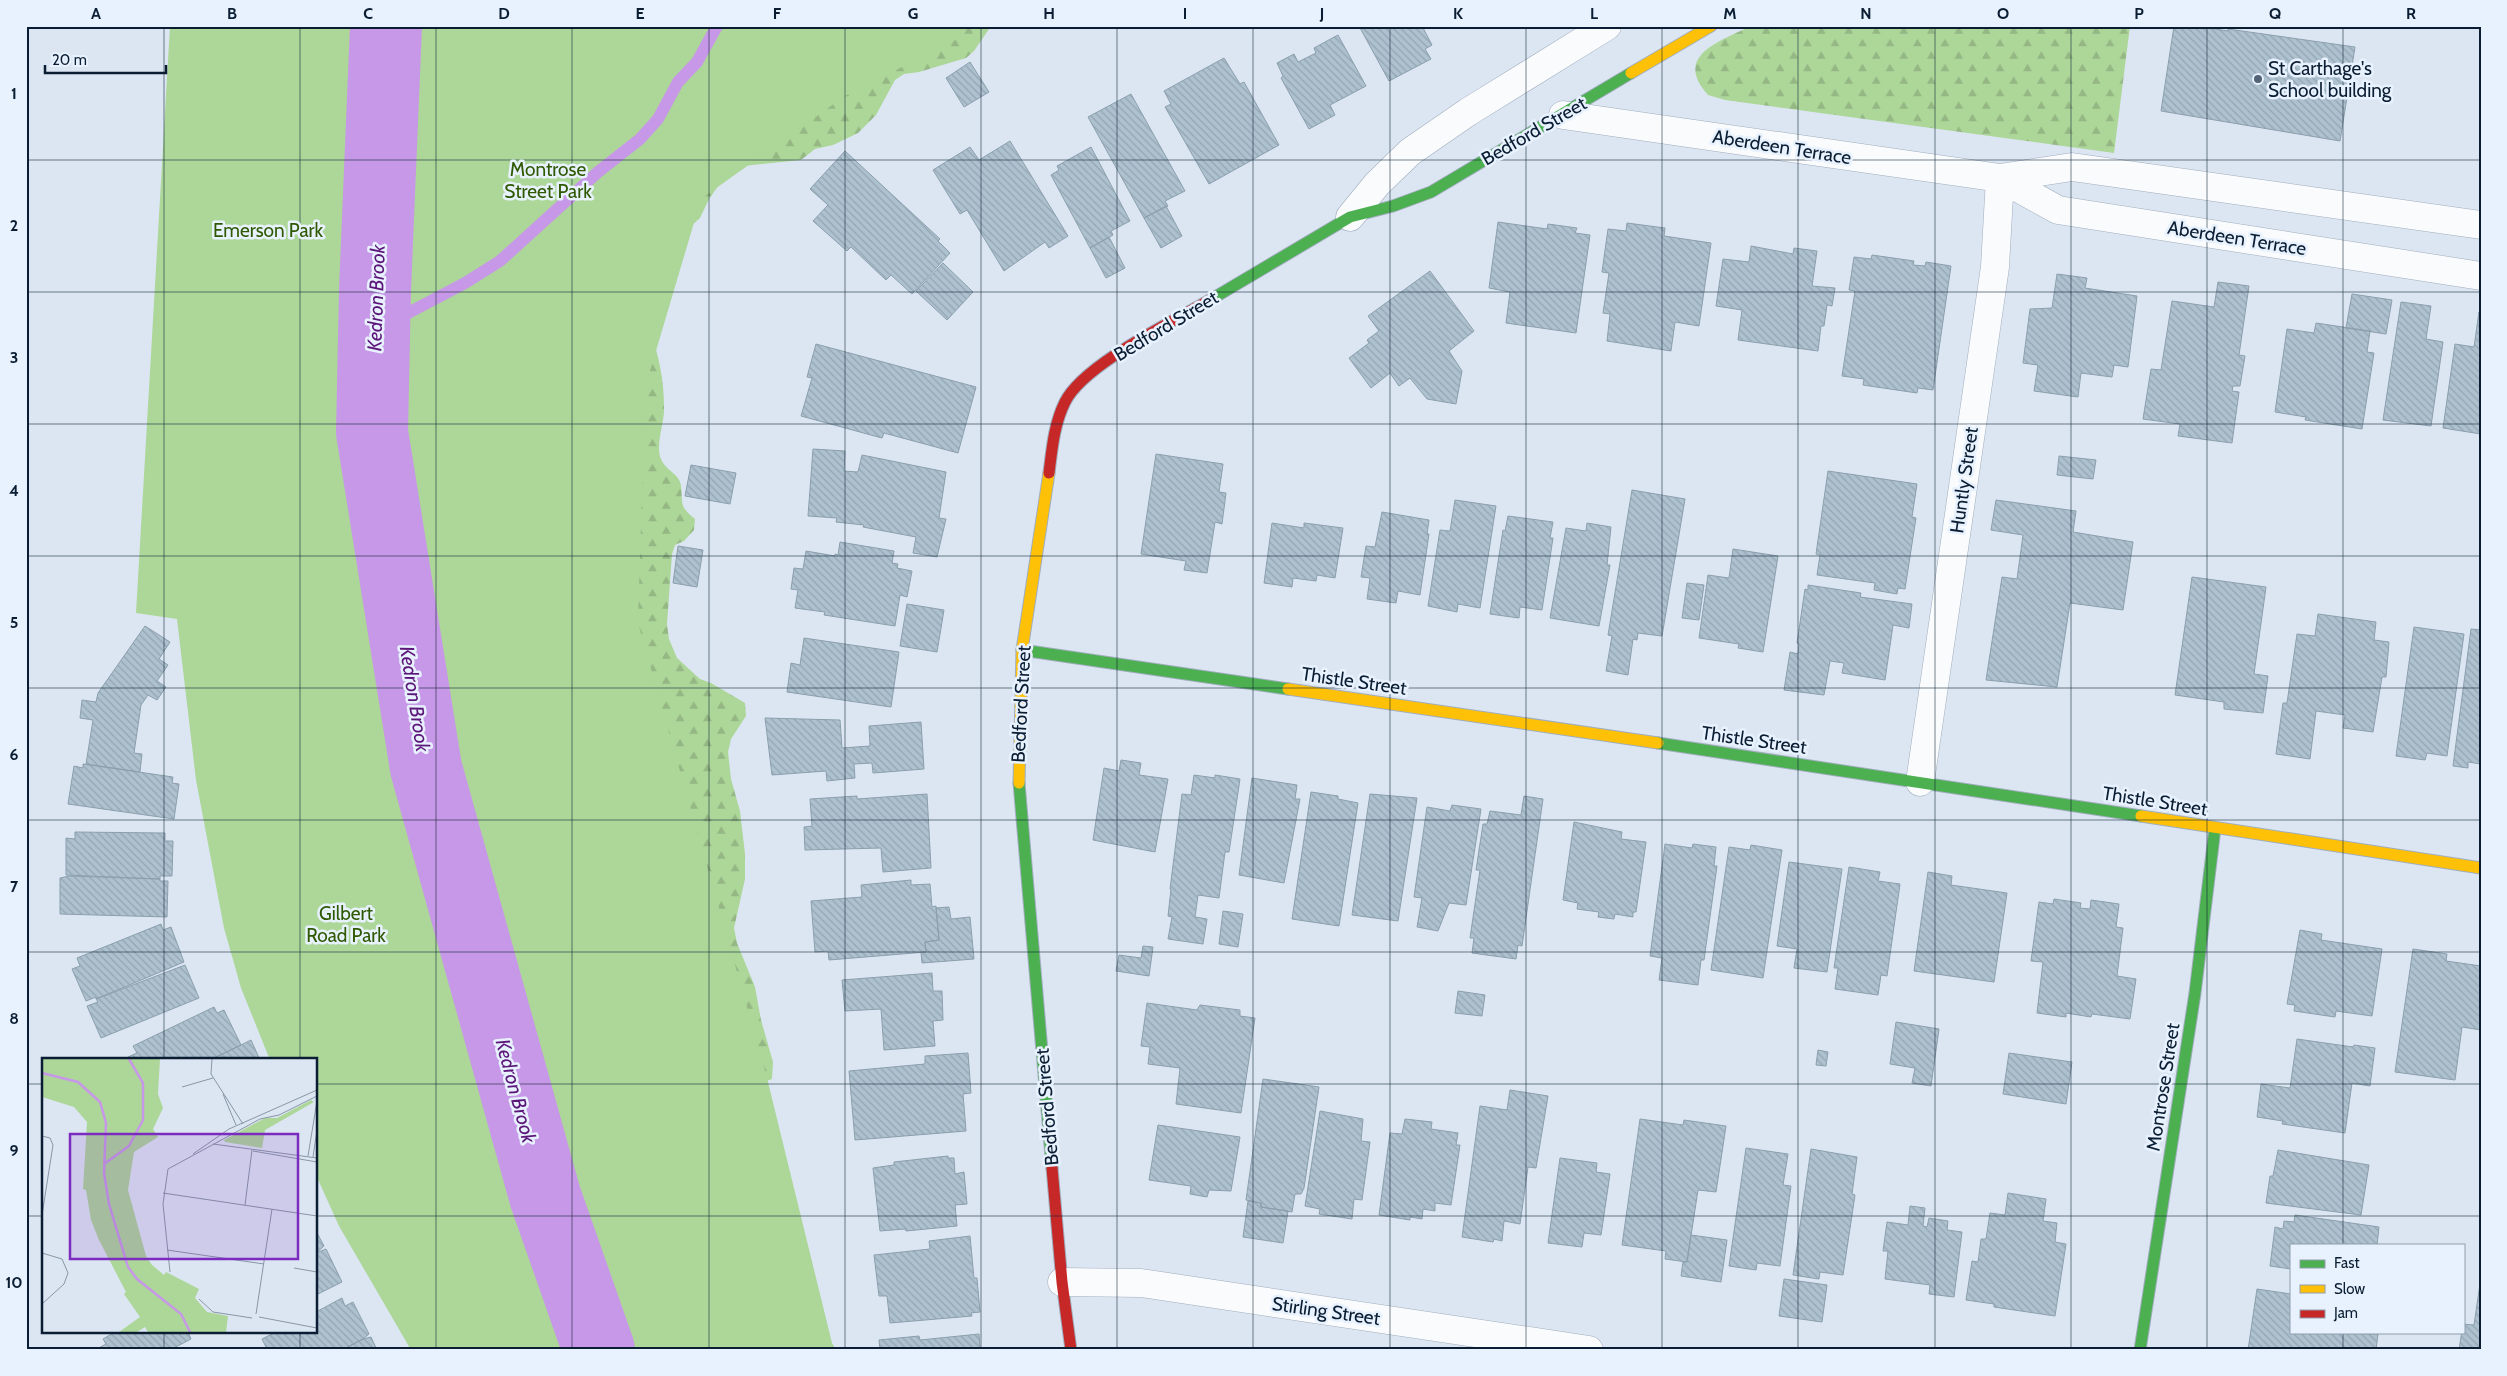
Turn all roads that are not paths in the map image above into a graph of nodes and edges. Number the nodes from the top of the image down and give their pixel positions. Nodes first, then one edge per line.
1 (1607, 26) edge
2 (1711, 26) edge
3 (1564, 115) junction
4 (2000, 178) junction
5 (1350, 217) junction
6 (2481, 225) edge
7 (2481, 276) edge
8 (1022, 650) junction
9 (1920, 782) junction
10 (2215, 828) junction
11 (2481, 868) edge
12 (1062, 1282) junction
13 (1072, 1350) edge
14 (1589, 1350) edge
15 (2140, 1350) edge

1 - 5 street, Bedford Street
2 - 3 street, Bedford Street
3 - 4 street, Aberdeen Terrace
3 - 5 street, Bedford Street
4 - 6 street, Aberdeen Terrace
4 - 7 street, Aberdeen Terrace
4 - 9 street, Huntly Street
5 - 8 street, Bedford Street
8 - 9 street, Thistle Street
8 - 12 street, Bedford Street
9 - 10 street, Thistle Street
10 - 11 street, Thistle Street
10 - 15 street, Montrose Street
12 - 13 street, Bedford Street
12 - 14 street, Stirling Street

